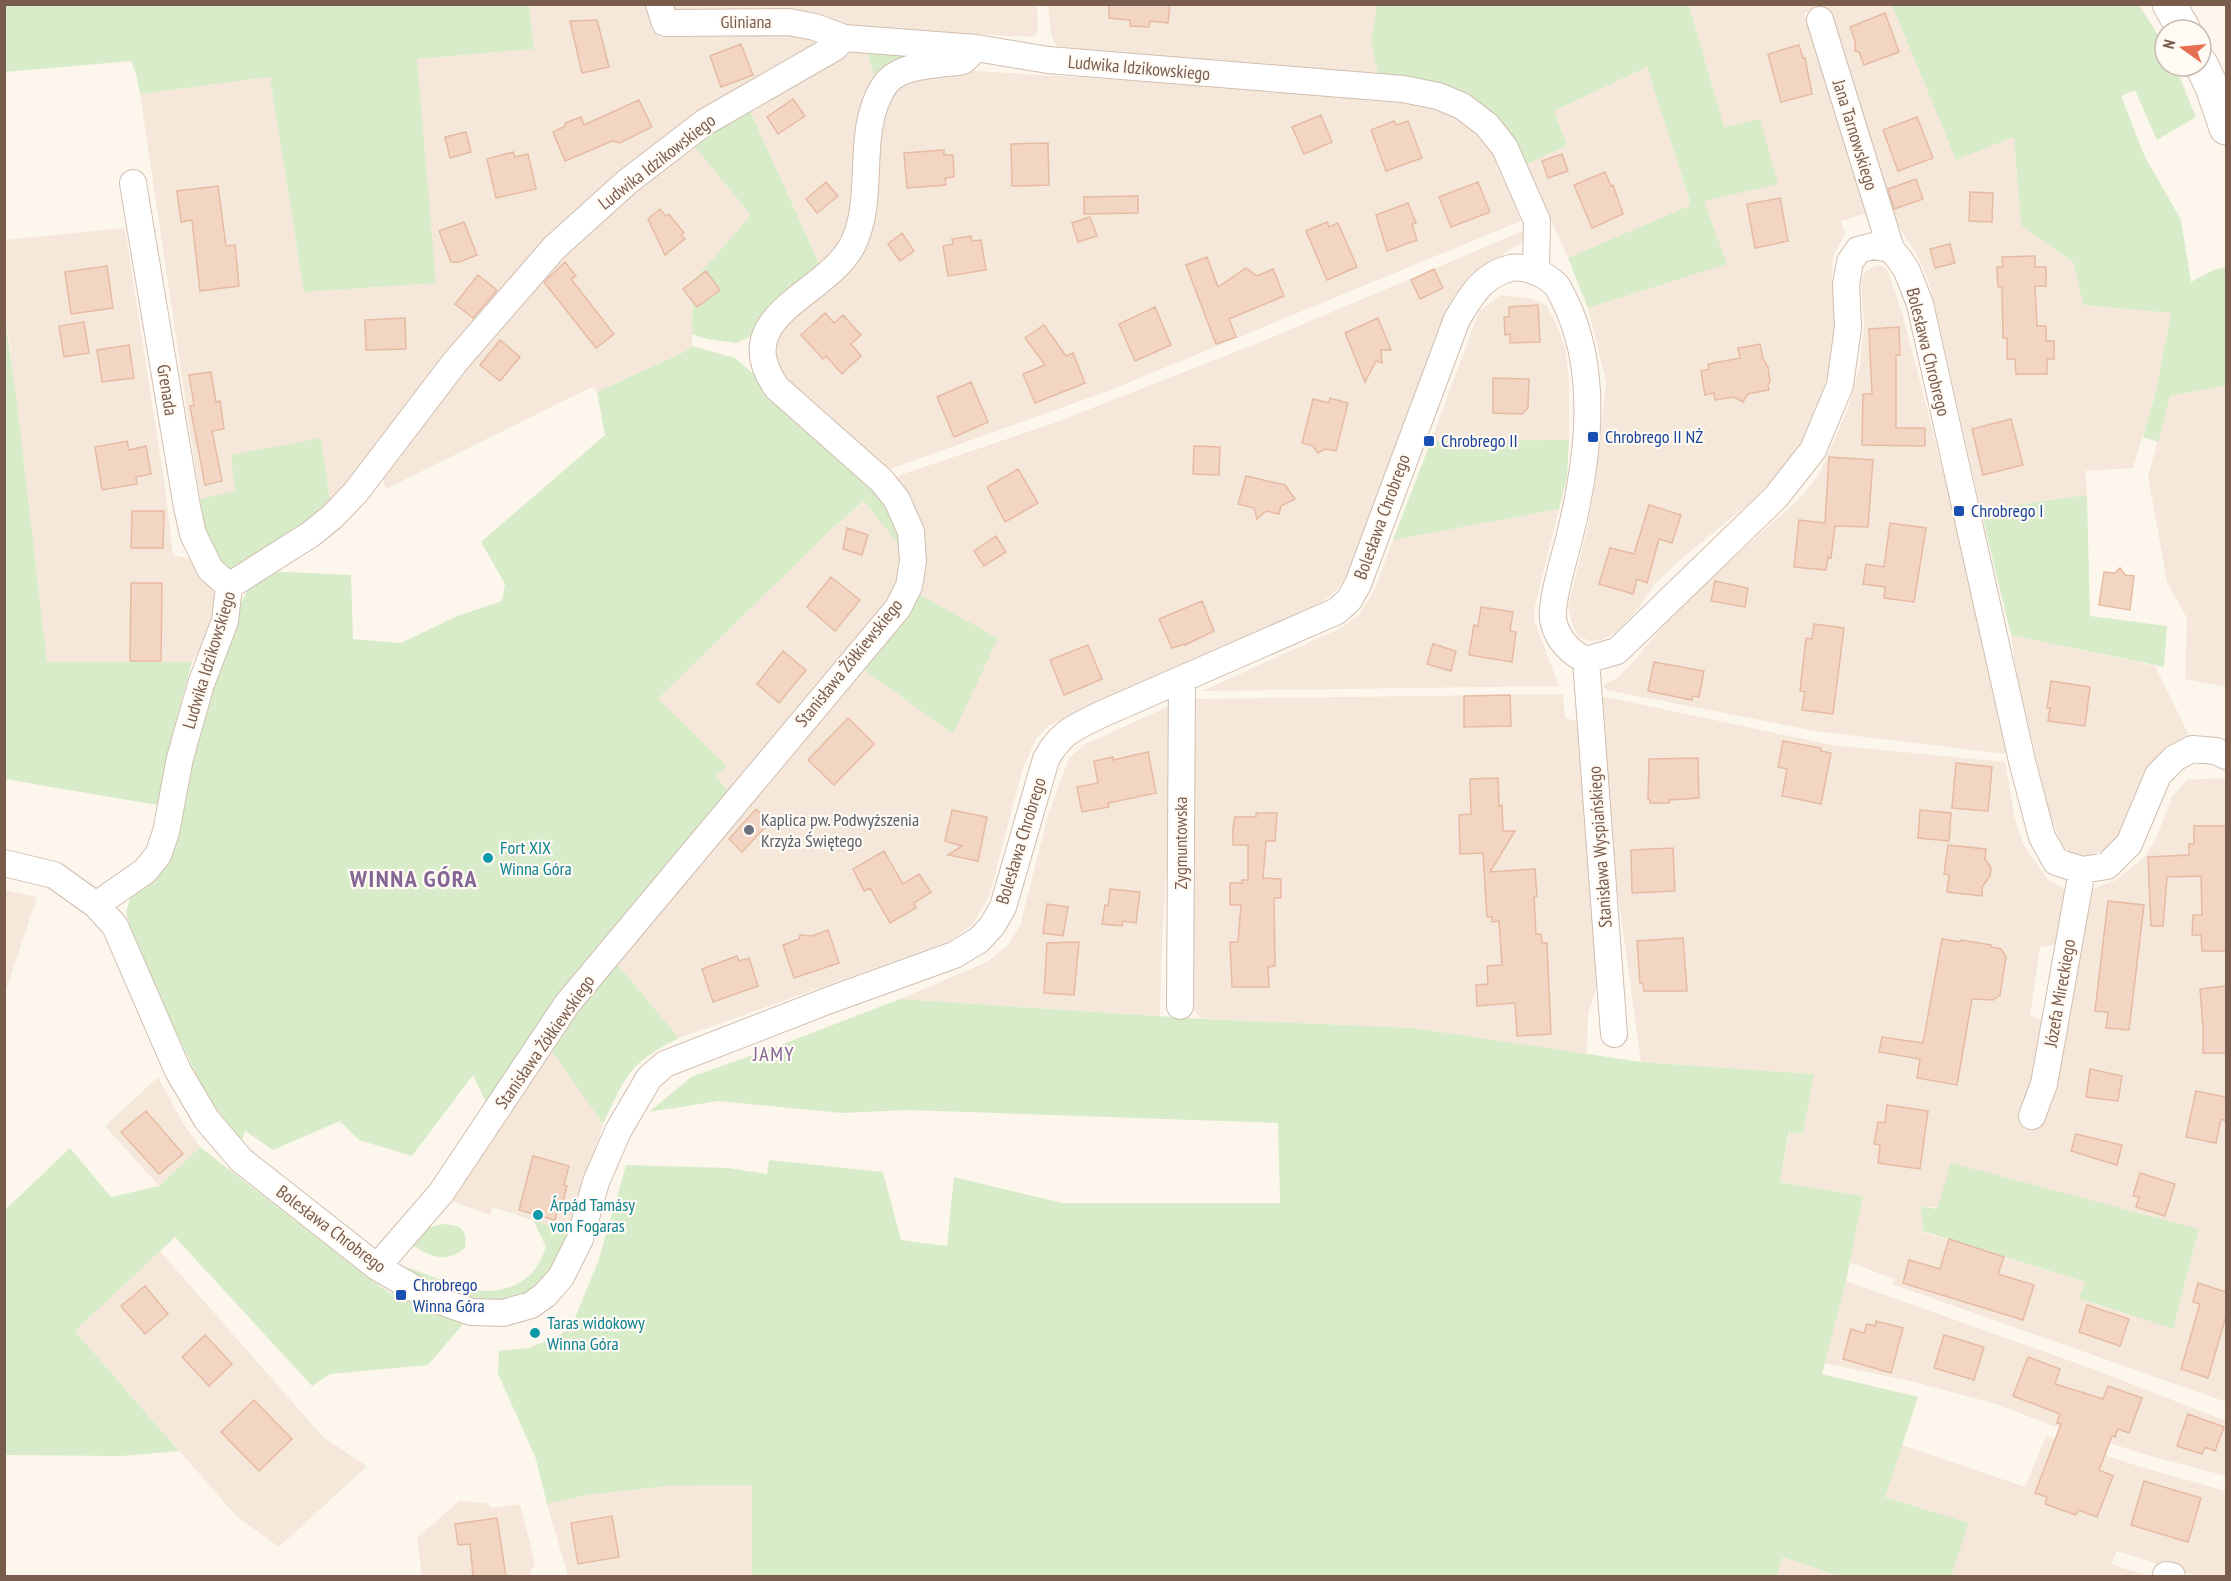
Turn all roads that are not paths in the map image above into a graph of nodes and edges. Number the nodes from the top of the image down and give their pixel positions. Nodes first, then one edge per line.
1 (659, 4) edge
2 (2169, 4) edge
3 (2177, 18) edge
4 (1820, 20) dead end
5 (844, 38) junction
6 (976, 48) junction
7 (2208, 78) edge
8 (2226, 128) edge
9 (133, 183) dead end
10 (1891, 249) junction
11 (1536, 272) junction
12 (229, 586) junction
13 (1586, 660) junction
14 (1182, 680) junction
15 (2226, 756) edge
16 (4, 863) edge
17 (2082, 870) junction
18 (96, 905) junction
19 (1180, 1005) dead end
20 (1614, 1034) dead end
21 (2032, 1116) dead end
22 (377, 1267) junction

1 - 5 street, Gliniana
2 - 3 street
4 - 10 street, Jana Tarnowskiego
5 - 6 street, Ludwika Idzikowskiego
5 - 12 street, Ludwika Idzikowskiego
6 - 11 street, Ludwika Idzikowskiego
6 - 22 street, Stanisława Żółkiewskiego
7 - 8 street
9 - 12 street, Grenada
10 - 13 street
10 - 17 street, Bolesława Chrobrego
11 - 13 street
11 - 14 street, Bolesława Chrobrego
12 - 18 street, Ludwika Idzikowskiego
13 - 20 street, Stanisława Wyspiańskiego
14 - 19 street, Zygmuntowska
14 - 22 street, Bolesława Chrobrego
15 - 17 street
16 - 18 street, Bolesława Chrobrego
17 - 21 street, Józefa Mireckiego
18 - 22 street, Bolesława Chrobrego

